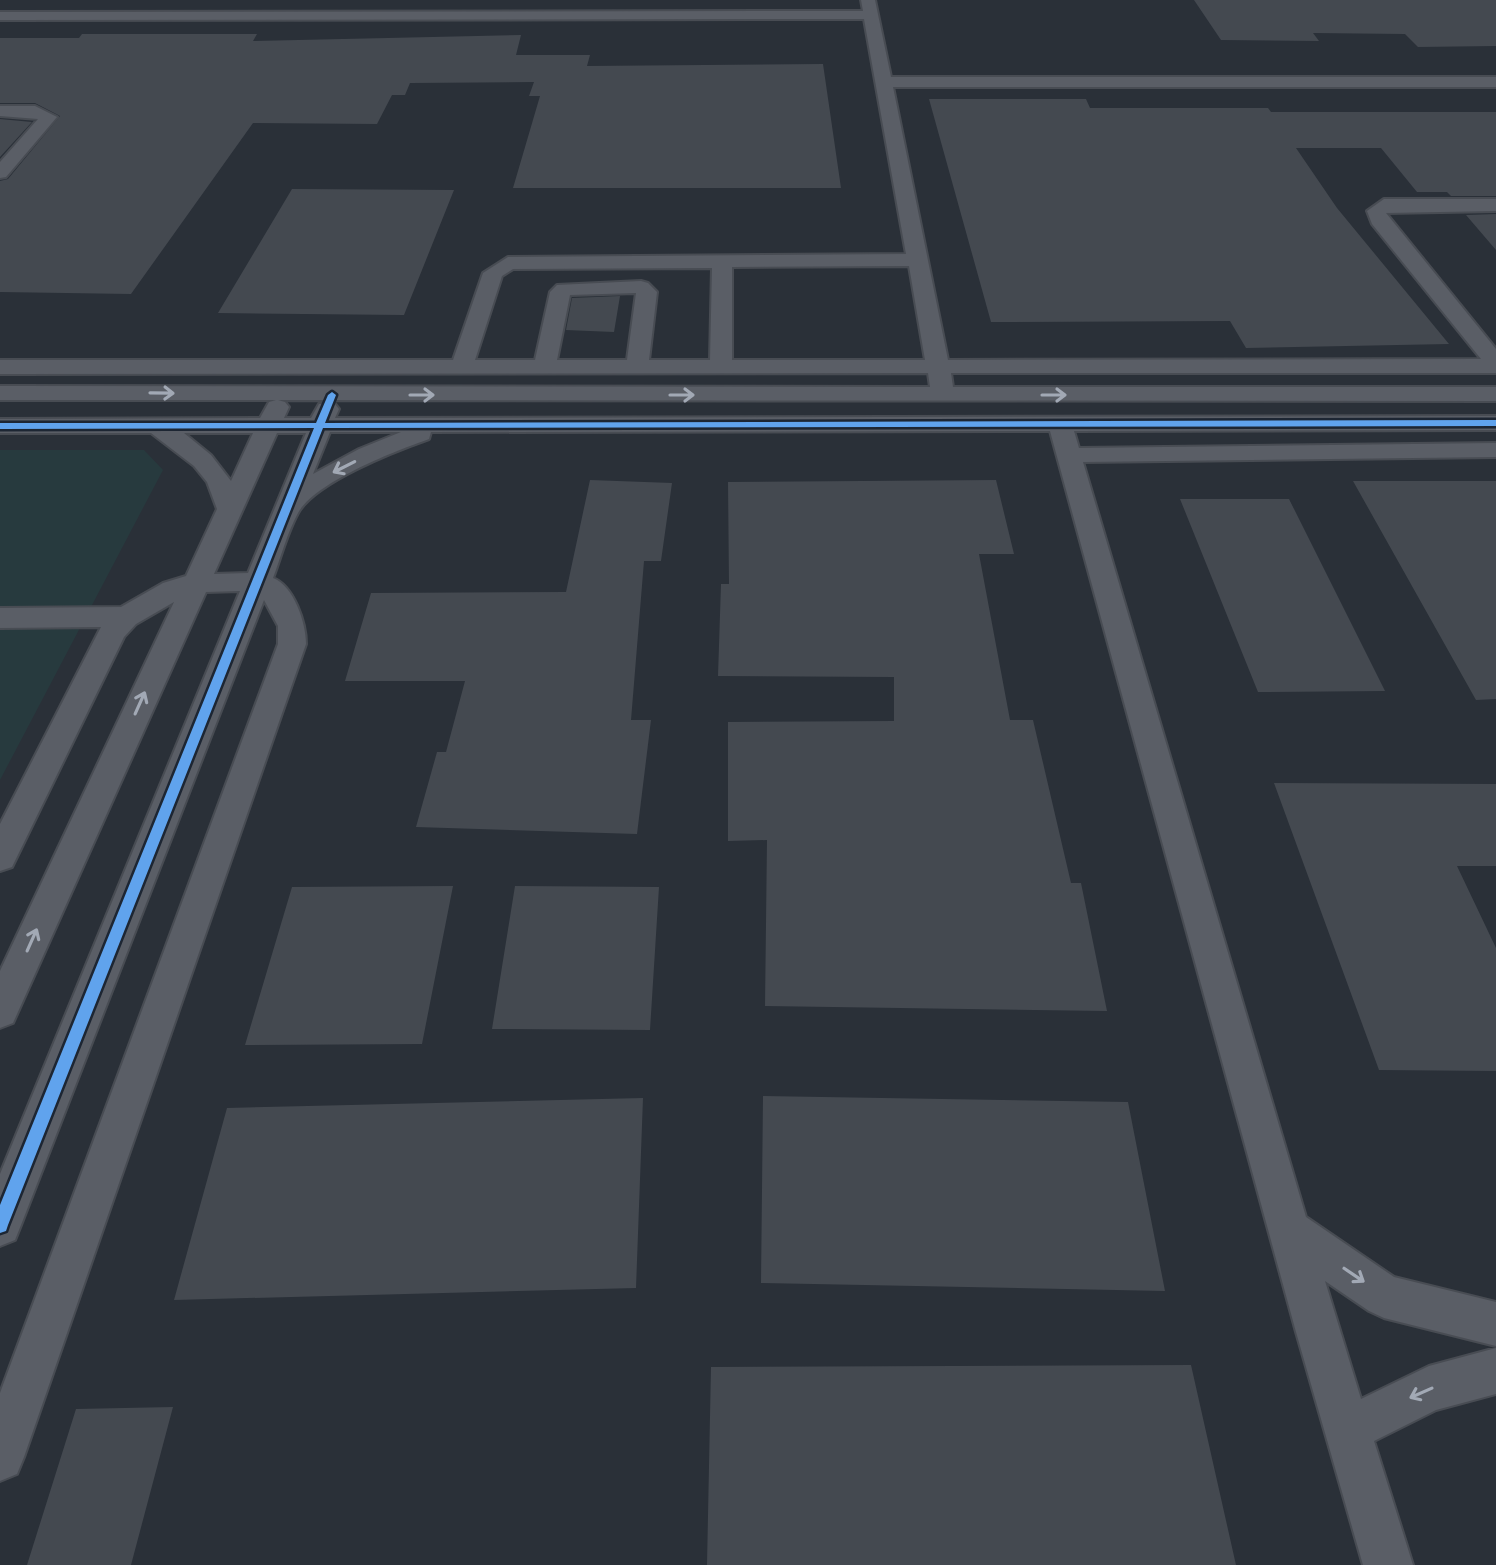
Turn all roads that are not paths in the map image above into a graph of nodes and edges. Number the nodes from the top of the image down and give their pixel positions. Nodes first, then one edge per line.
1 (93, 0) edge
2 (262, 0) edge
3 (345, 0) edge
4 (464, 0) edge
5 (227, 1) edge
6 (869, 7) edge
7 (0, 16) edge
8 (76, 16) junction
9 (215, 16) junction
10 (334, 16) junction
11 (457, 17) junction
12 (884, 82) junction
13 (1496, 82) edge
14 (0, 111) edge
15 (0, 173) edge
16 (1496, 205) edge
17 (918, 260) junction
18 (722, 261) junction
19 (1485, 336) edge
20 (1496, 364) edge
21 (140, 366) junction
22 (462, 366) junction
23 (545, 366) junction
24 (637, 366) junction
25 (721, 366) junction
26 (938, 366) junction
27 (0, 367) edge
28 (83, 392) junction
29 (0, 393) edge
30 (282, 394) junction
31 (1496, 394) edge
32 (332, 395) junction
33 (943, 395) junction
34 (995, 395) junction
35 (1496, 423) edge
36 (1002, 424) junction
37 (270, 425) junction
38 (320, 425) junction
39 (0, 426) edge
40 (157, 426) junction
41 (442, 426) junction
42 (1066, 440) junction
43 (1496, 450) edge
44 (230, 509) junction
45 (286, 509) junction
46 (257, 582) junction
47 (195, 583) junction
48 (126, 617) junction
49 (0, 618) edge
50 (0, 857) edge
51 (0, 1011) edge
52 (0, 1225) edge
53 (1290, 1231) junction
54 (1496, 1324) edge
55 (1496, 1371) edge
56 (1348, 1430) junction
57 (0, 1457) edge
58 (1388, 1565) edge

1 - 8 street
2 - 5 street
3 - 10 street
4 - 11 street
5 - 9 street
6 - 11 street
6 - 12 street
7 - 8 street
8 - 9 street
9 - 10 street
10 - 11 street
12 - 13 street
12 - 17 street
14 - 15 street
16 - 19 street
17 - 18 street
17 - 26 street
18 - 22 street
18 - 25 street
19 - 20 street
20 - 26 street
21 - 22 street
21 - 27 street
21 - 28 street
22 - 23 street
23 - 24 street
23 - 24 street
24 - 25 street
25 - 26 street
26 - 33 street
28 - 29 street
28 -> 30 street
30 - 32 street
30 - 37 street
34 -> 31 street
32 -> 33 street
32 - 38 street
33 - 34 street
34 - 36 street
35 - 42 street
36 - 41 street
36 - 42 street
37 - 38 street
37 - 40 street
37 - 44 street
38 - 41 street
38 - 45 street
39 - 40 street
40 - 44 street
41 -> 45 street
42 - 43 street
42 - 53 street
44 - 47 street
45 - 46 street
46 - 47 street
46 - 52 street
46 - 57 street
47 - 48 street
51 -> 47 street
48 - 49 street
48 - 50 street
53 -> 54 street
53 - 56 street
55 -> 56 street
56 - 58 street

